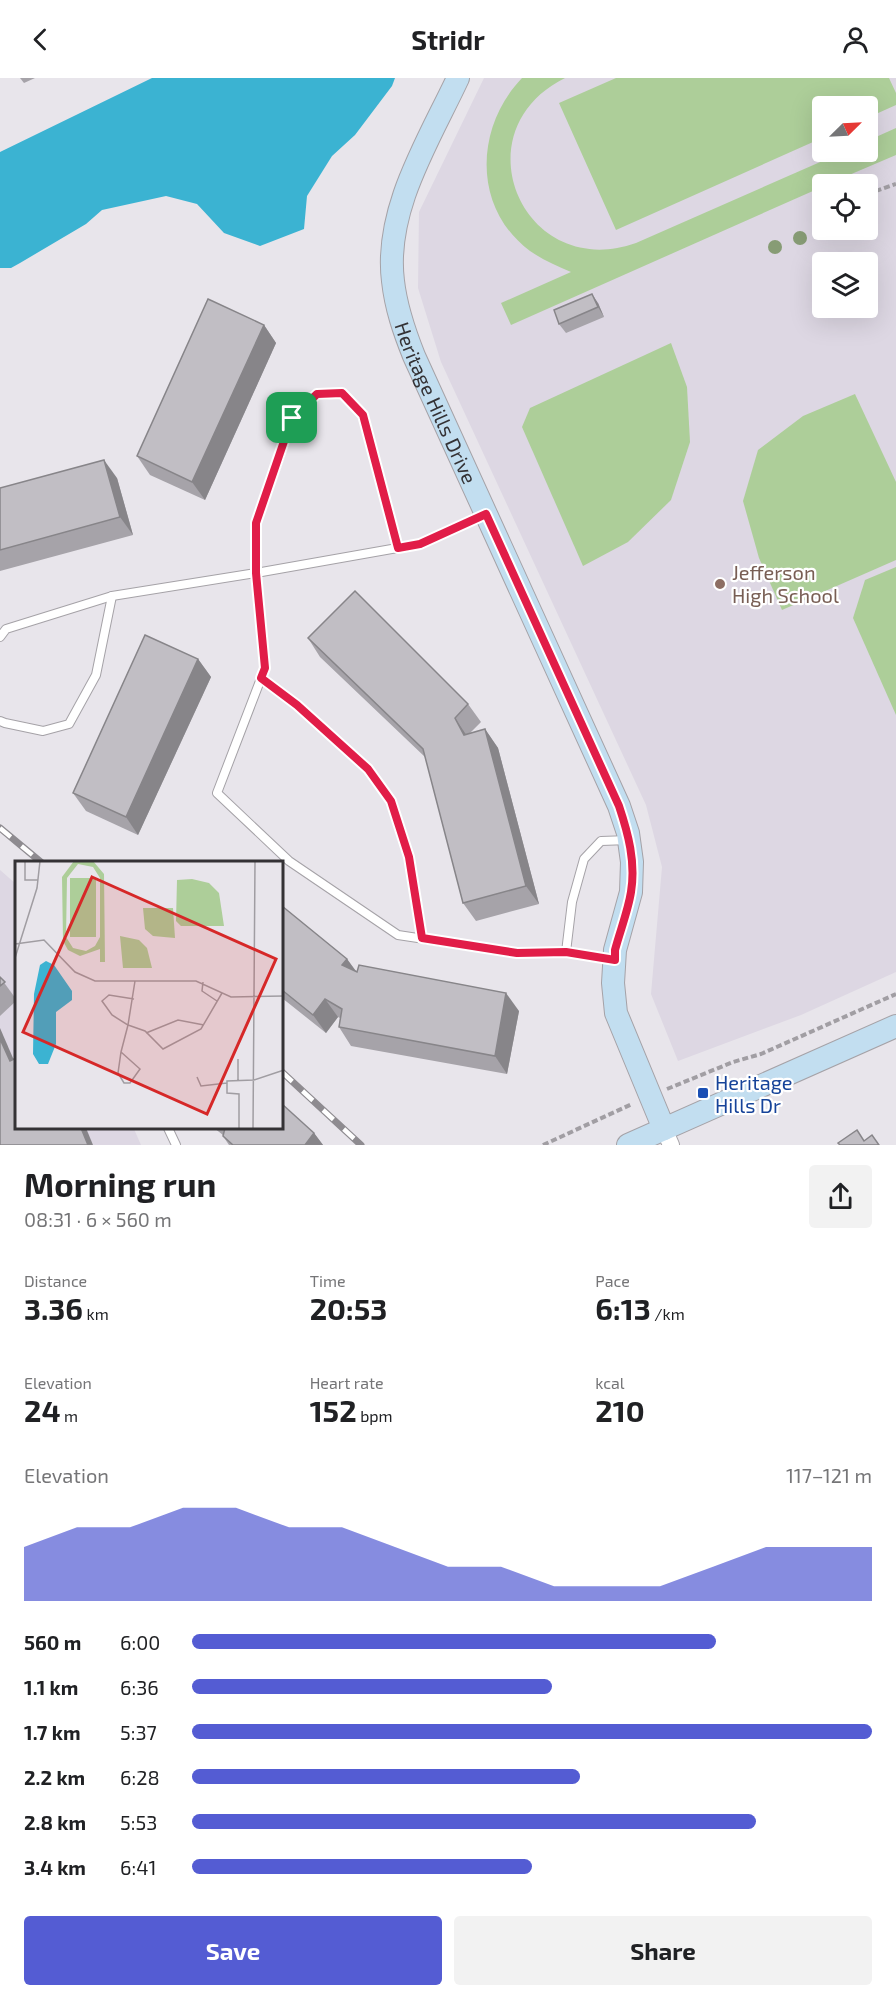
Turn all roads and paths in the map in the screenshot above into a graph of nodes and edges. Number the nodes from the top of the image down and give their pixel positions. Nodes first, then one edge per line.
1 (458, 78) edge
2 (896, 184) edge
3 (878, 190) edge
4 (486, 514) junction
5 (398, 548) junction
6 (256, 573) junction
7 (112, 596) junction
8 (0, 637) edge
9 (261, 678) junction
10 (0, 721) edge
11 (630, 840) junction
12 (422, 938) junction
13 (566, 952) junction
14 (615, 960) junction
15 (896, 994) edge
16 (896, 1026) edge
17 (650, 1096) junction
18 (169, 1130) edge
19 (668, 1137) edge
20 (176, 1145) edge
21 (543, 1145) edge
22 (628, 1145) edge

1 - 4 street, Heritage Hills Drive
2 - 3 path
4 - 5 lane
4 - 11 street, Heritage Hills Drive
5 - 6 lane
5 - 6 lane
6 - 7 lane
6 - 9 lane
7 - 8 lane
7 - 10 lane
9 - 12 lane
9 - 12 lane
11 - 13 lane
11 - 14 street, Heritage Hills Drive
12 - 13 lane
13 - 14 lane
14 - 17 street, Heritage Hills Drive
15 - 17 path
16 - 19 street
17 - 19 street, Heritage Hills Drive
17 - 21 path
18 - 20 lane
19 - 22 street

